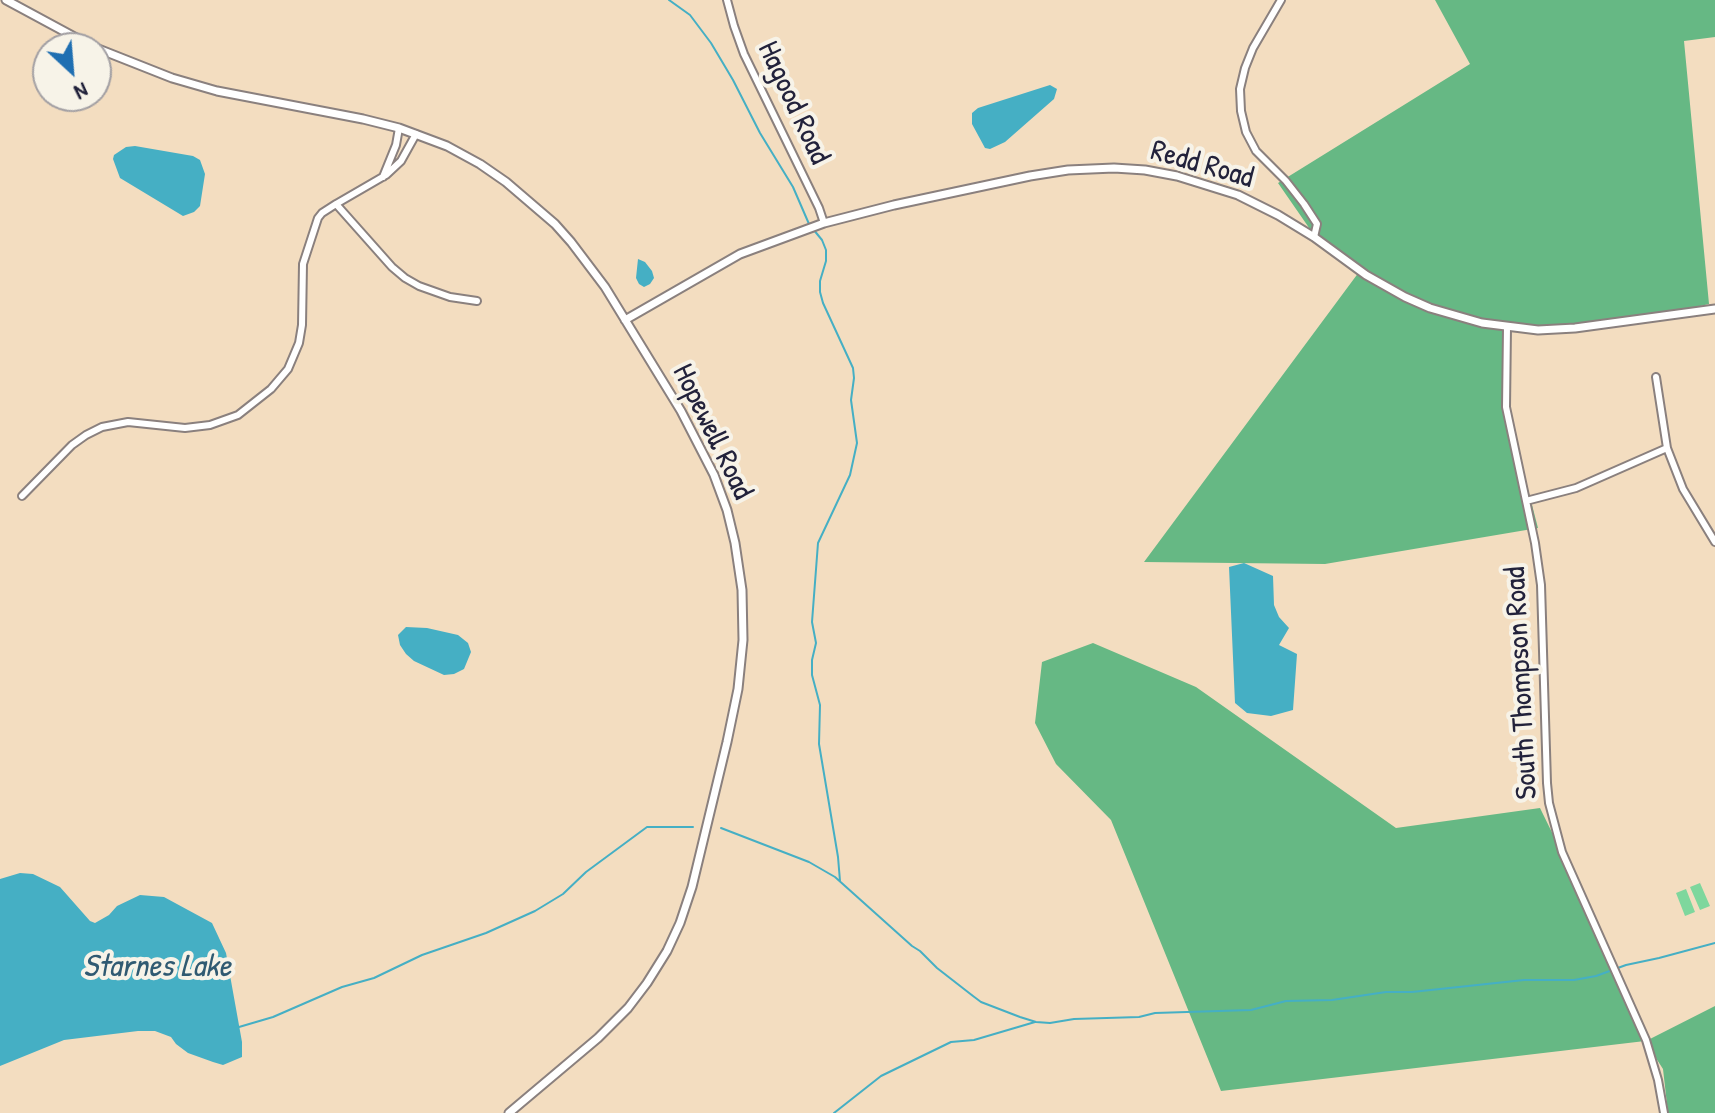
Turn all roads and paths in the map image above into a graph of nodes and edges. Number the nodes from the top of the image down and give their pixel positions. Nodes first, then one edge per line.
1 (6, 0) edge
2 (727, 0) edge
3 (1281, 0) edge
4 (66, 32) edge
5 (112, 54) edge
6 (399, 128) junction
7 (416, 134) junction
8 (383, 177) junction
9 (336, 204) junction
10 (824, 223) junction
11 (1314, 237) junction
12 (477, 301) dead end
13 (1715, 309) edge
14 (625, 320) junction
15 (1507, 328) junction
16 (1656, 377) dead end
17 (1667, 448) junction
18 (22, 496) dead end
19 (1526, 501) junction
20 (1715, 542) edge
21 (509, 1113) edge
22 (1664, 1113) edge

1 - 4 street, Hopewell Road
2 - 10 street, Hagood Road
3 - 11 street
5 - 6 street, Hopewell Road
6 - 7 street, Hopewell Road
6 - 8 street
7 - 8 street
7 - 14 street, Hopewell Road
8 - 9 street
9 - 12 street
9 - 18 street
10 - 11 street, Redd Road
10 - 14 street, Redd Road
11 - 15 street, Redd Road
13 - 15 street, Redd Road
14 - 21 street, Hopewell Road
15 - 19 street, South Thompson Road
16 - 17 street
17 - 19 street
17 - 20 street
19 - 22 street, South Thompson Road

